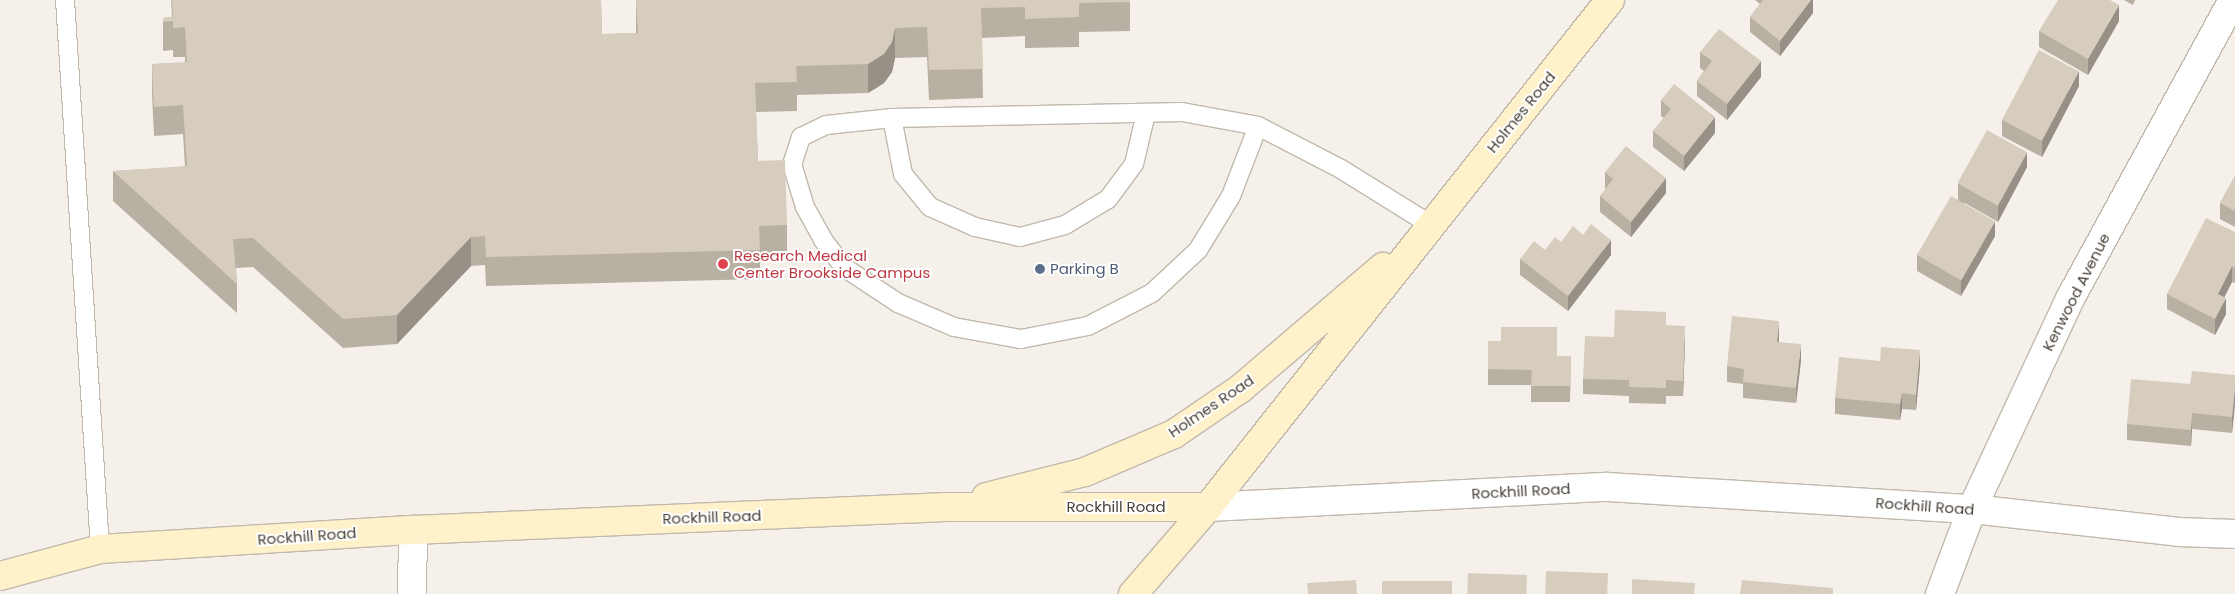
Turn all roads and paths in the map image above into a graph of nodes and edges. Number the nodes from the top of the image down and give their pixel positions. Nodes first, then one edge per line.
1 (65, 0) edge
2 (1610, 0) edge
3 (2233, 0) edge
4 (1146, 113) junction
5 (892, 118) junction
6 (1258, 126) junction
7 (1431, 225) junction
8 (946, 507) junction
9 (1208, 507) junction
10 (1972, 509) junction
11 (413, 530) junction
12 (2235, 534) edge
13 (100, 549) junction
14 (0, 576) edge
15 (412, 594) edge
16 (1133, 594) edge
17 (1940, 594) edge

1 - 13 lane
2 - 7 main road, Holmes Road
3 - 10 street, Kenwood Avenue
4 - 5 lane
4 - 5 lane
4 - 6 lane
5 - 6 lane
6 - 7 lane
7 - 8 main road, Holmes Road
7 - 9 main road, Holmes Road
8 - 9 main road, Rockhill Road
8 - 11 main road, Rockhill Road
9 - 10 street, Rockhill Road
9 - 16 main road, Holmes Road
10 - 12 street, Rockhill Road
10 - 17 street, Kenwood Avenue
11 - 13 main road, Rockhill Road
11 - 15 street
13 - 14 main road, Rockhill Road

